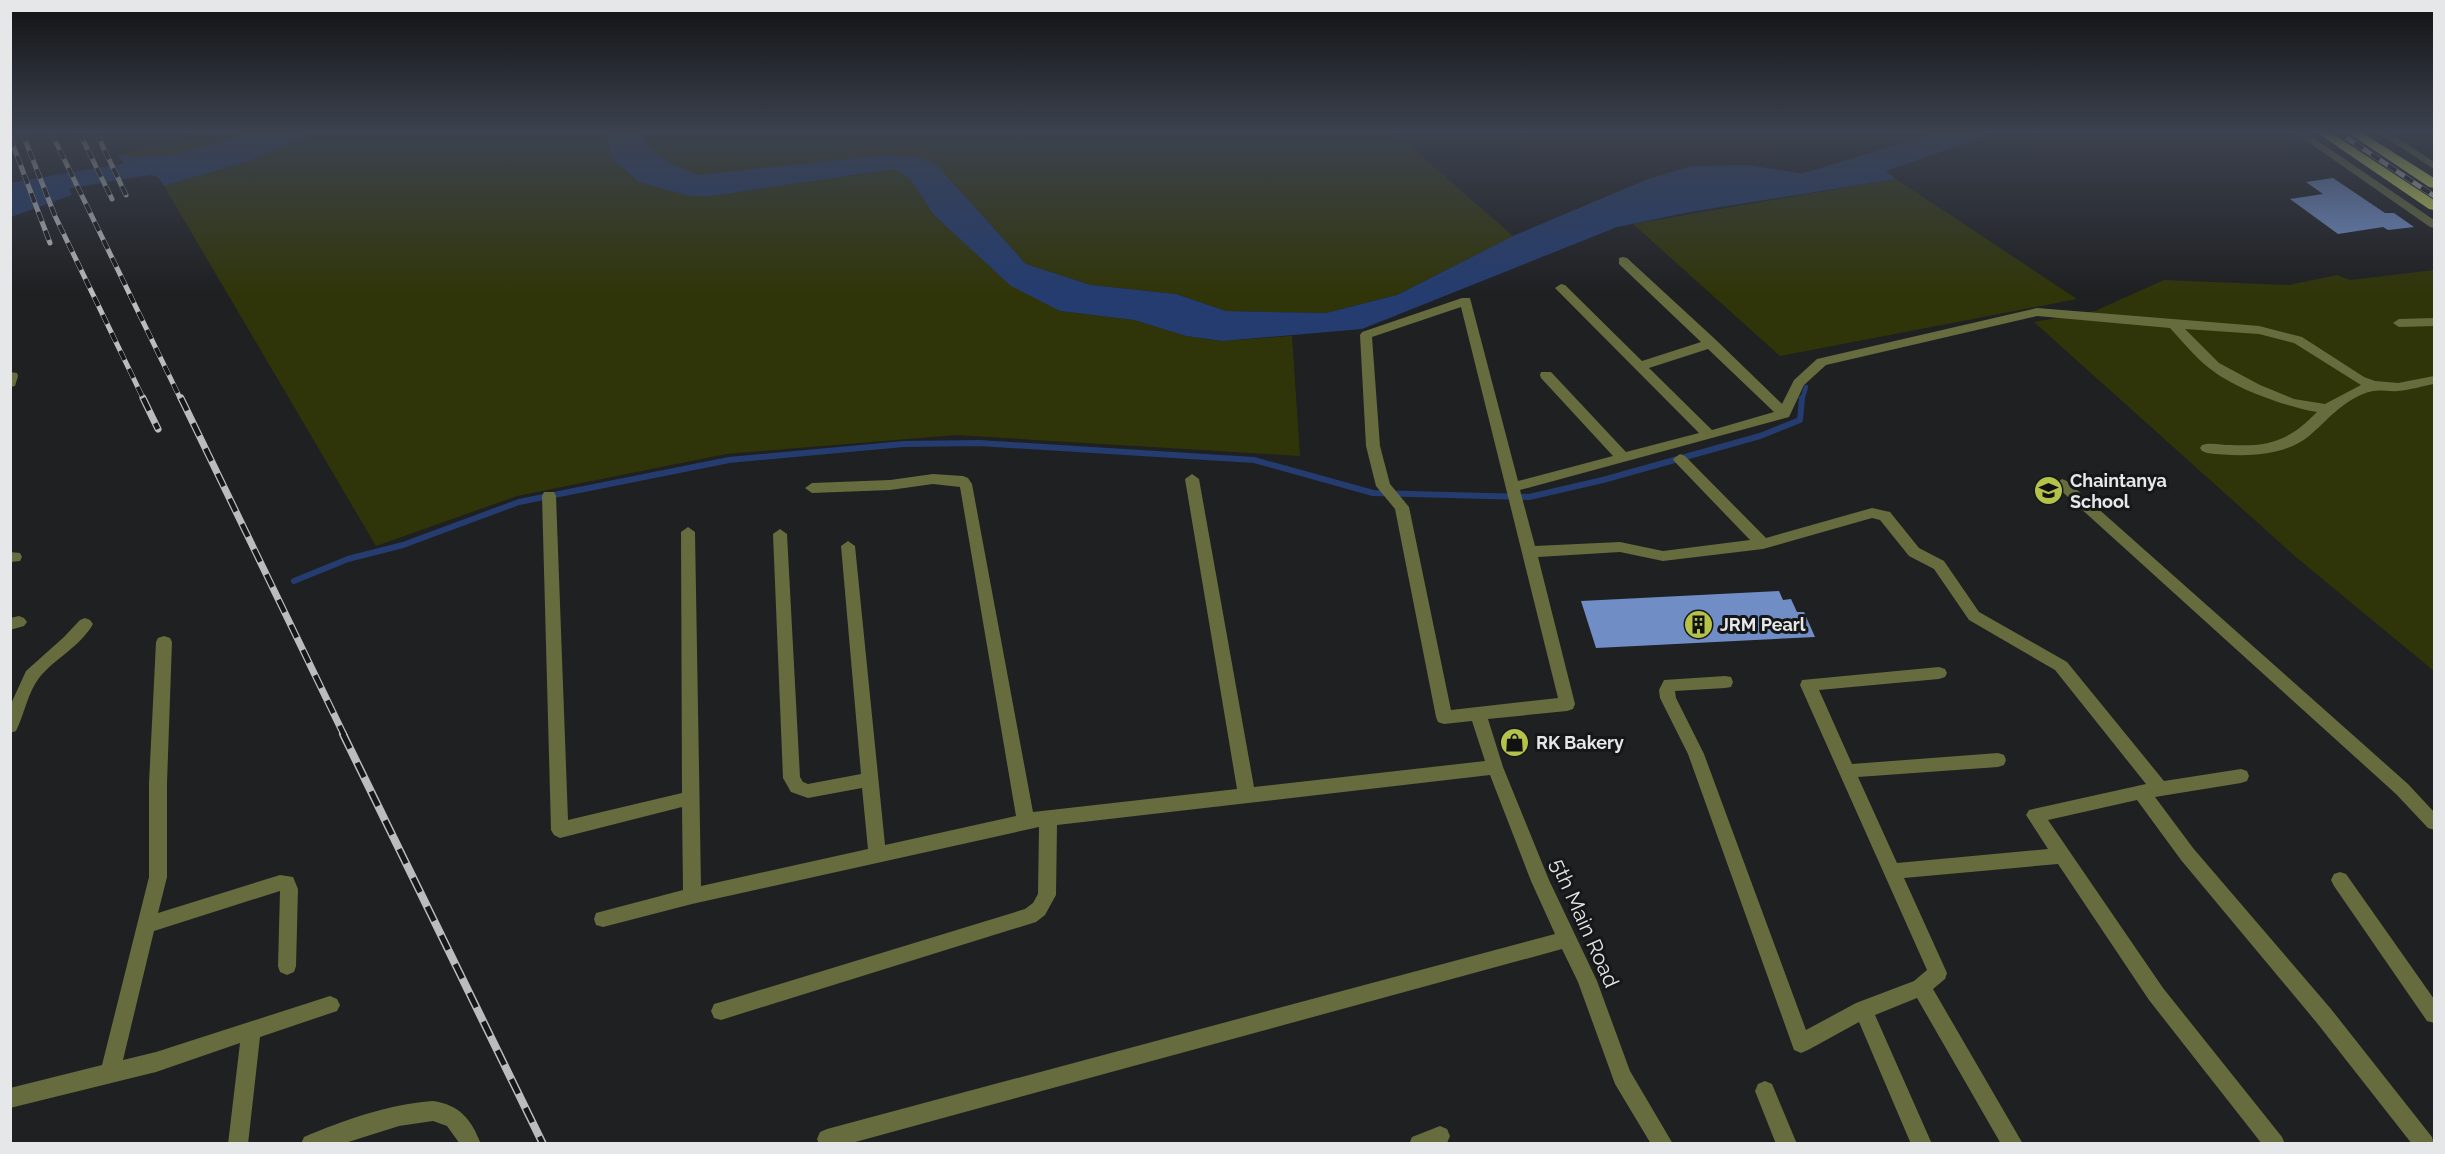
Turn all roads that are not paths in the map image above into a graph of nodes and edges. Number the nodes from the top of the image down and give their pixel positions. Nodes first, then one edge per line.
1 (2378, 186) edge
2 (2404, 186) edge
3 (2434, 206) edge
4 (2434, 225) edge
5 (1623, 261) dead end
6 (1562, 288) dead end
7 (2434, 322) edge
8 (2399, 323) dead end
9 (2172, 324) junction
10 (1712, 343) junction
11 (1640, 366) junction
12 (1546, 375) dead end
13 (2434, 380) edge
14 (2374, 385) junction
15 (2328, 409) junction
16 (1784, 414) junction
17 (1710, 435) junction
18 (2207, 448) dead end
19 (1622, 457) junction
20 (1680, 459) dead end
21 (1192, 479) dead end
22 (2062, 484) dead end
23 (812, 488) dead end
24 (1514, 494) junction
25 (549, 496) dead end
26 (688, 532) dead end
27 (780, 534) dead end
28 (1763, 544) junction
29 (848, 546) dead end
30 (1529, 552) junction
31 (85, 624) dead end
32 (164, 642) dead end
33 (1939, 673) dead end
34 (1725, 682) dead end
35 (18, 689) edge
36 (1478, 715) junction
37 (10, 726) edge
38 (1998, 760) dead end
39 (1495, 767) junction
40 (1847, 771) junction
41 (2241, 776) dead end
42 (870, 779) junction
43 (2160, 789) junction
44 (2141, 792) junction
45 (1247, 796) junction
46 (690, 798) junction
47 (1048, 818) junction
48 (1026, 822) junction
49 (2434, 823) edge
50 (877, 855) junction
51 (2061, 856) junction
52 (1893, 871) junction
53 (2340, 880) dead end
54 (692, 896) junction
55 (603, 920) dead end
56 (147, 925) junction
57 (1567, 939) junction
58 (287, 966) dead end
59 (1921, 987) junction
60 (330, 1005) dead end
61 (1863, 1010) junction
62 (721, 1011) dead end
63 (2434, 1014) edge
64 (251, 1030) junction
65 (110, 1073) junction
66 (1766, 1091) dead end
67 (10, 1098) edge
68 (1440, 1136) dead end
69 (827, 1139) dead end
70 (238, 1143) edge
71 (311, 1143) edge
72 (471, 1143) edge
73 (1419, 1143) edge
74 (1663, 1143) edge
75 (1787, 1143) edge
76 (1922, 1143) edge
77 (2013, 1143) edge
78 (2275, 1143) edge
79 (2425, 1143) edge

1 - 4 street
2 - 3 highway
5 - 10 street
6 - 11 street
7 - 8 street
9 - 14 street
9 - 15 street
9 - 16 street
10 - 11 street
10 - 16 street
11 - 17 street
12 - 19 street
13 - 14 street
14 - 15 street
15 - 18 street
16 - 17 street
17 - 19 street
19 - 24 street
20 - 28 street
21 - 45 street
22 - 49 street
23 - 48 street
24 - 30 street
24 - 36 street
25 - 46 street
26 - 46 street
27 - 42 street
28 - 30 street
28 - 43 street
29 - 42 street
30 - 36 street
31 - 35 street
32 - 56 street
33 - 40 street
34 - 61 street
35 - 37 street
36 - 39 street, 5th Main Road
38 - 40 street
39 - 45 street
39 - 57 street, 5th Main Road
40 - 52 street
41 - 43 street
42 - 50 street
43 - 44 street
44 - 51 street
44 - 79 street
45 - 47 street
46 - 54 street
47 - 48 street
47 - 62 street
48 - 50 street
50 - 54 street
51 - 52 street
51 - 78 street
52 - 59 street
53 - 63 street
54 - 55 street
56 - 58 street
56 - 65 street
57 - 69 street
57 - 74 street, 5th Main Road
59 - 61 street
59 - 77 street
60 - 64 street
61 - 76 street
64 - 65 street
64 - 70 street
65 - 67 street
66 - 75 street
68 - 73 street
71 - 72 street

